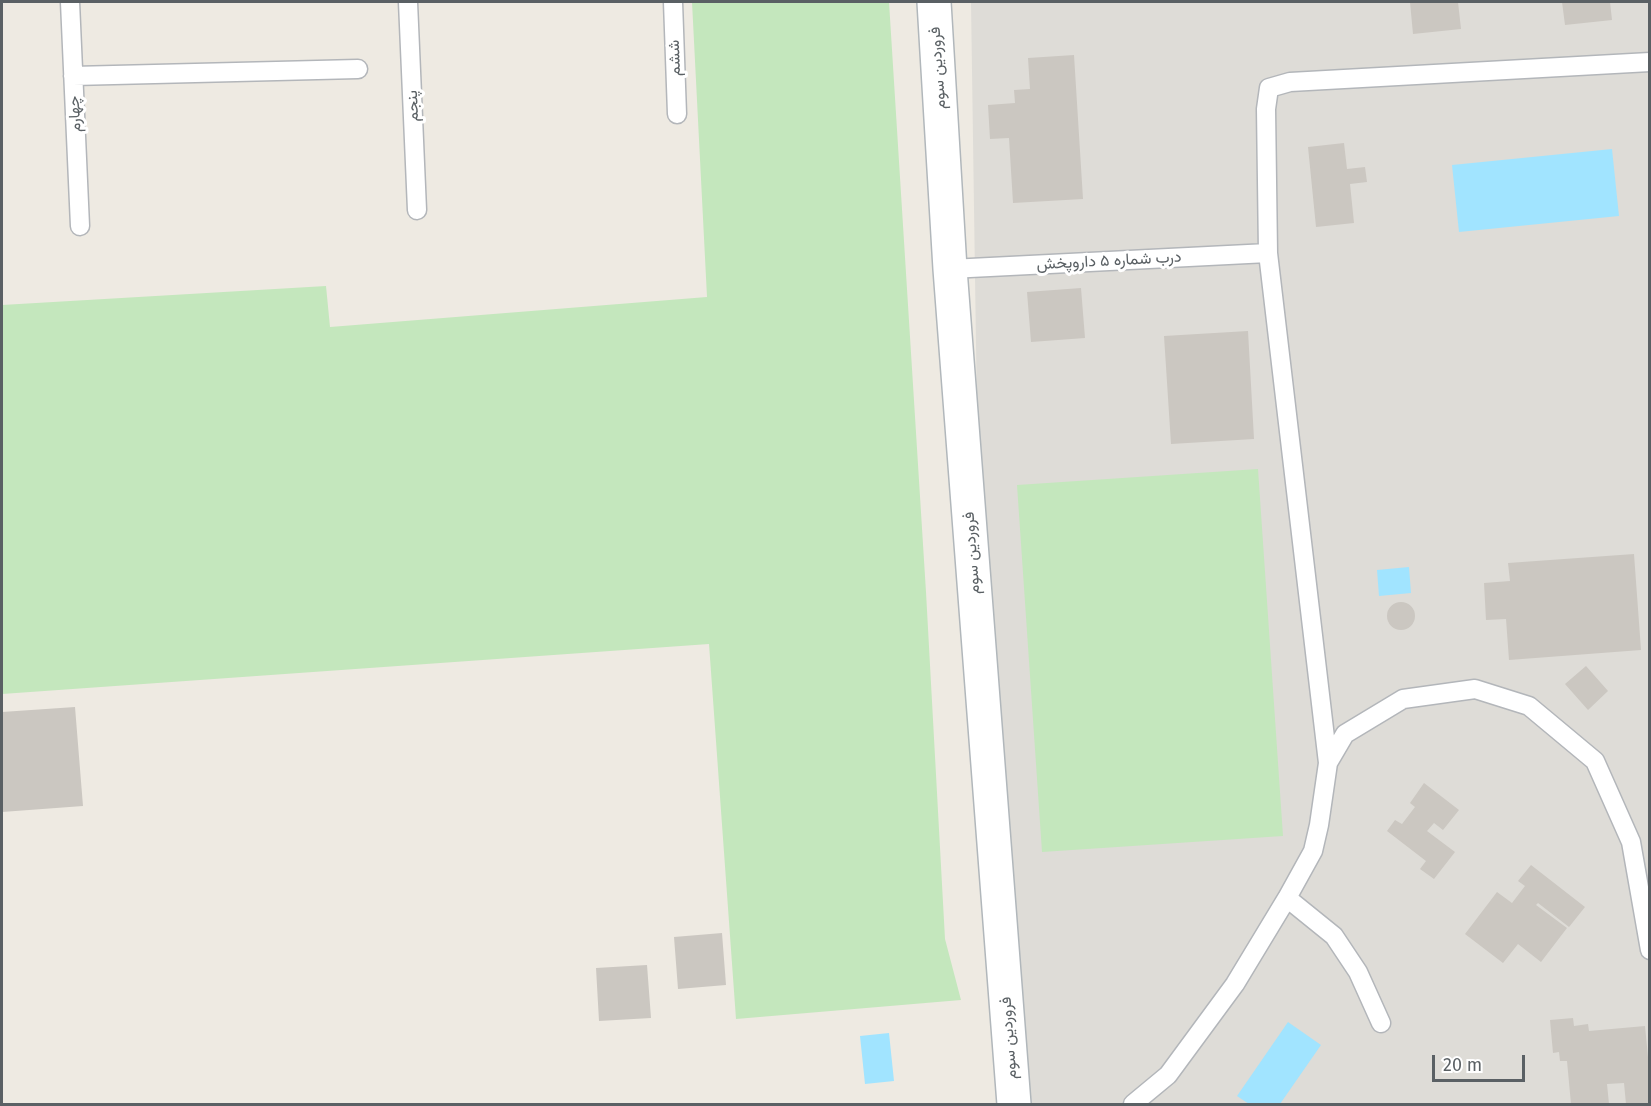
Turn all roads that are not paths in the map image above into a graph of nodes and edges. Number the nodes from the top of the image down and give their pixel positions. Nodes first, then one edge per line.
1 (70, 2) edge
2 (408, 2) edge
3 (673, 2) edge
4 (934, 2) edge
5 (1650, 62) edge
6 (358, 69) dead end
7 (73, 76) junction
8 (677, 114) dead end
9 (417, 210) dead end
10 (80, 226) dead end
11 (1268, 253) junction
12 (950, 269) junction
13 (1328, 763) junction
14 (1287, 898) junction
15 (1650, 950) edge
16 (1381, 1023) dead end
17 (1014, 1104) edge
18 (1132, 1104) edge

1 - 7 lane, چهارم
2 - 9 lane, پنجم
3 - 8 lane, ششم
4 - 12 street, فروردین سوم
5 - 11 lane
6 - 7 lane
7 - 10 lane, چهارم
11 - 12 lane, درب شماره ۵ داروپخش
11 - 13 lane
12 - 17 street, فروردین سوم
13 - 14 lane
13 - 15 lane
14 - 16 lane
14 - 18 lane

